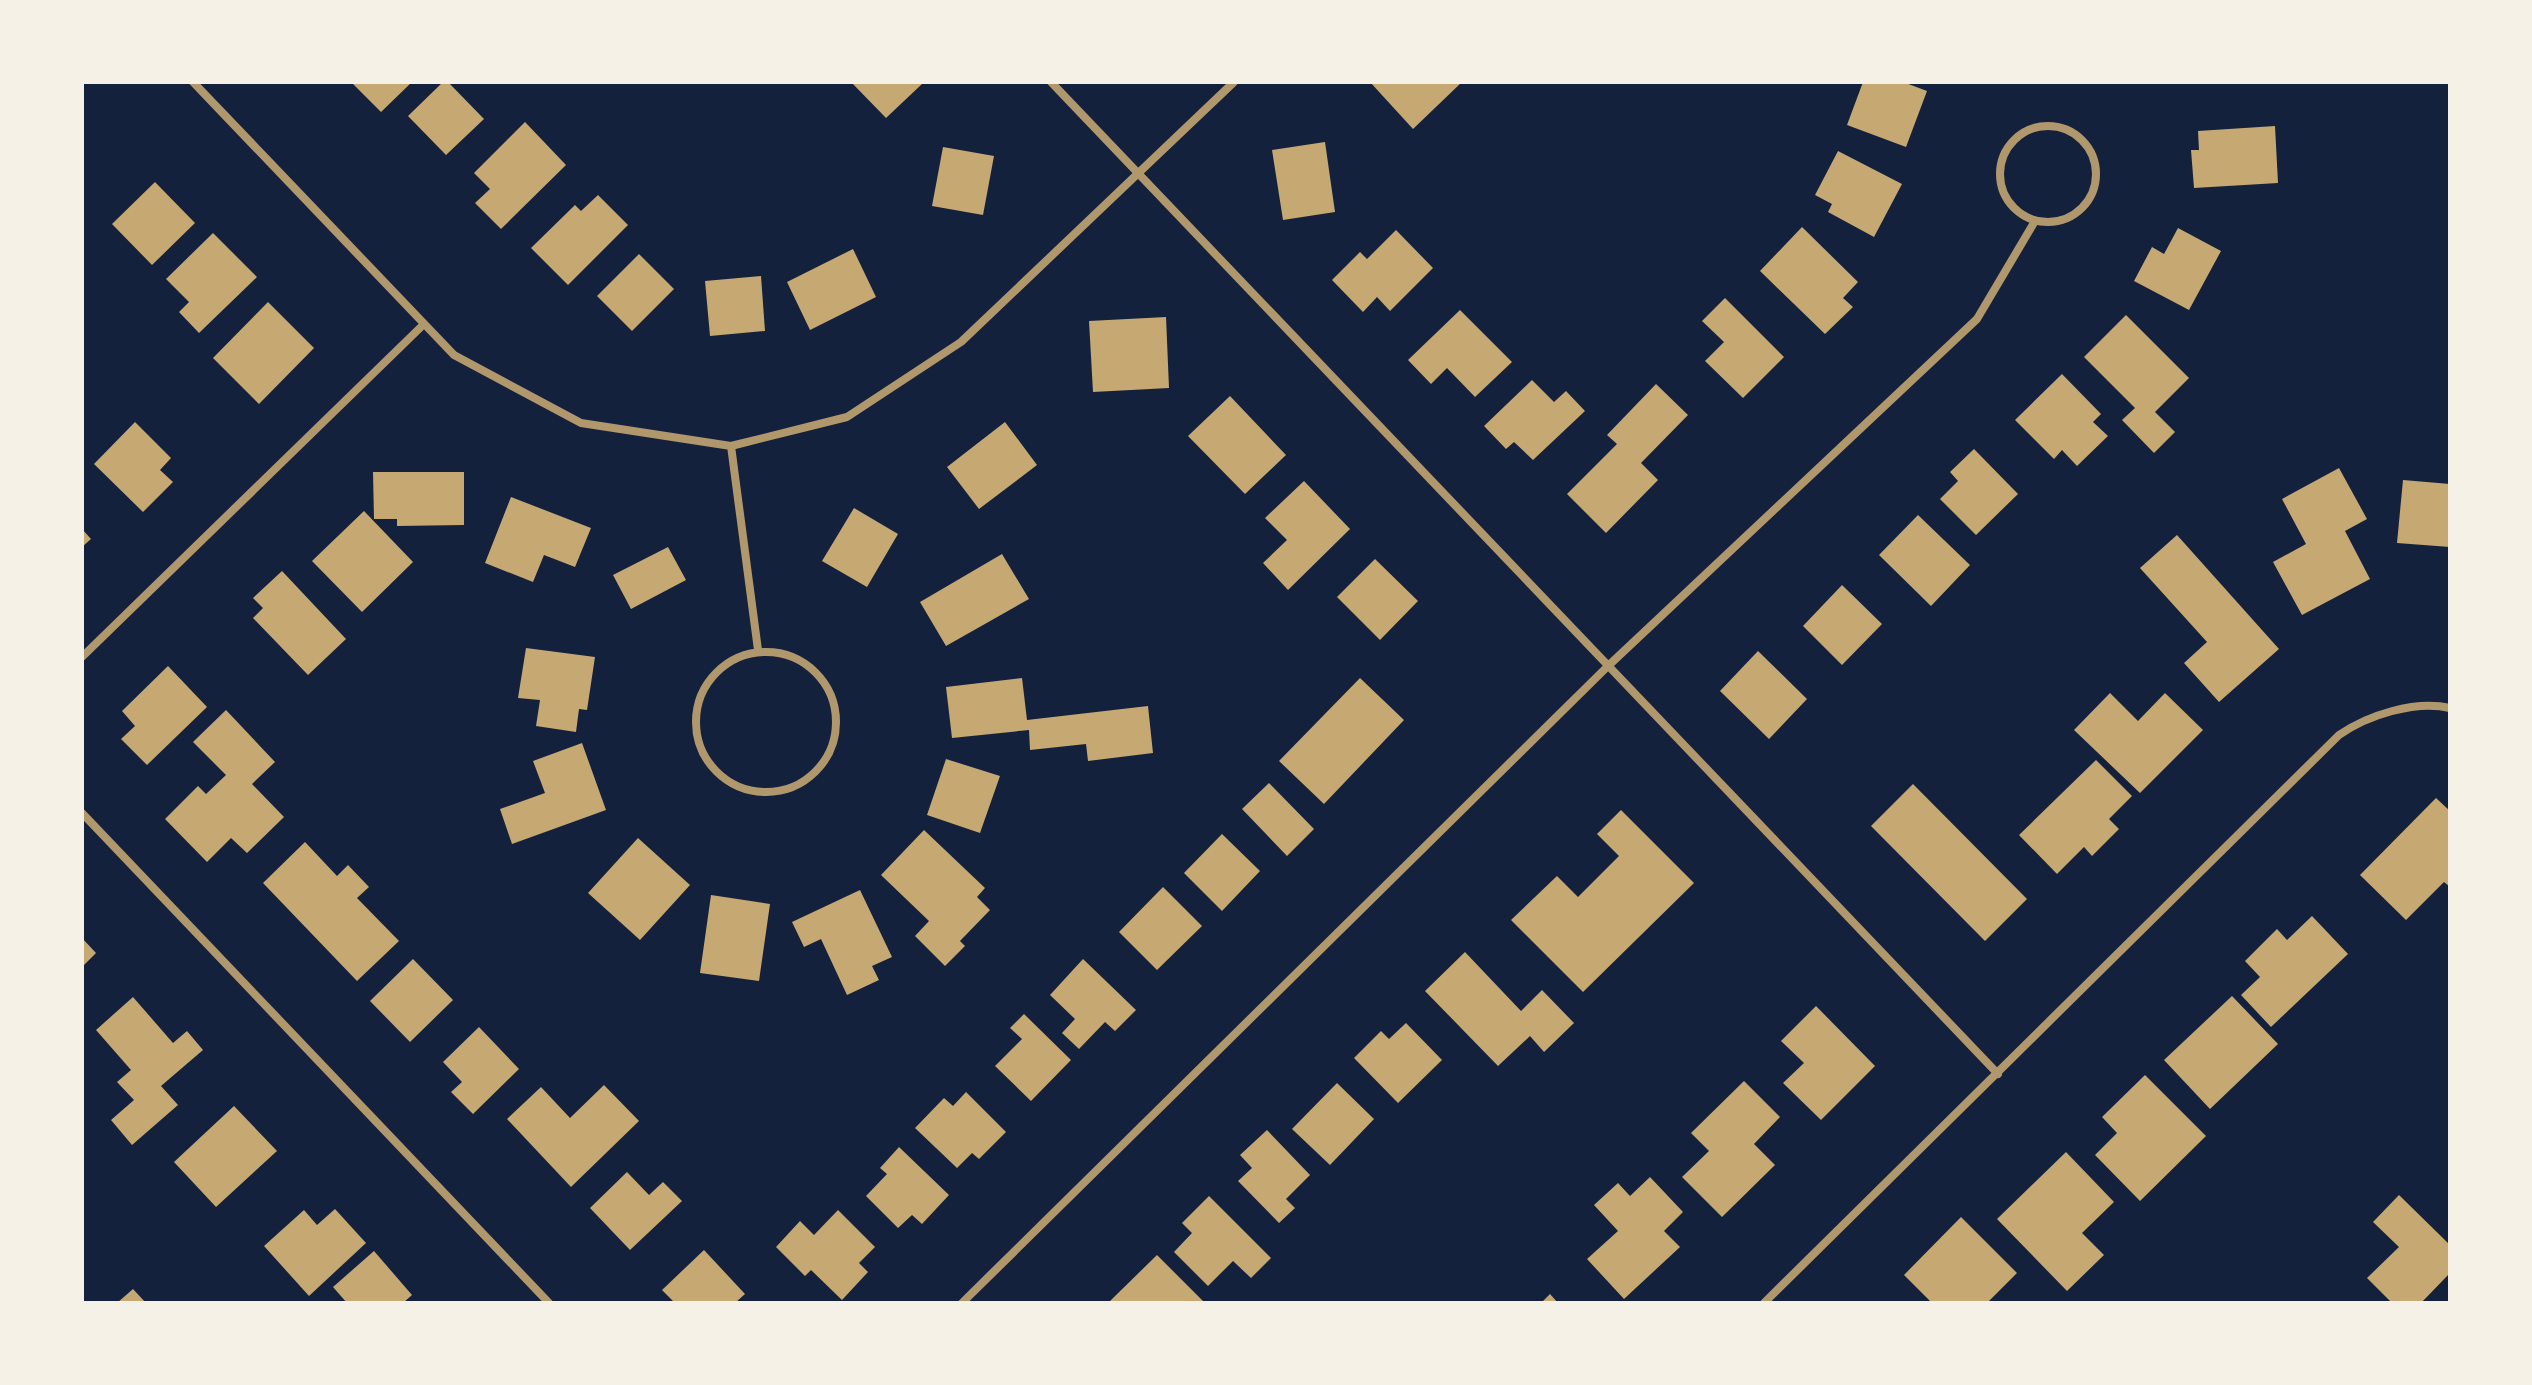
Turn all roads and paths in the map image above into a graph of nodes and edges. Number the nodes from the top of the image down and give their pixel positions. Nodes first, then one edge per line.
1 (193, 82) edge
2 (1051, 82) edge
3 (1234, 82) edge
4 (1137, 173) junction
5 (2035, 221) junction
6 (424, 324) junction
7 (731, 446) junction
8 (758, 650) junction
9 (82, 657) edge
10 (1607, 667) junction
11 (2450, 708) edge
12 (82, 813) edge
13 (1998, 1074) junction
14 (549, 1303) edge
15 (962, 1303) edge
16 (1764, 1303) edge

1 - 6 street
2 - 4 street
3 - 4 street
4 - 7 street
4 - 10 street
5 - 5 street
5 - 10 street
6 - 7 street
6 - 9 street
7 - 8 street
8 - 8 street
10 - 13 street
10 - 15 street
11 - 13 street
12 - 14 street
13 - 16 street

